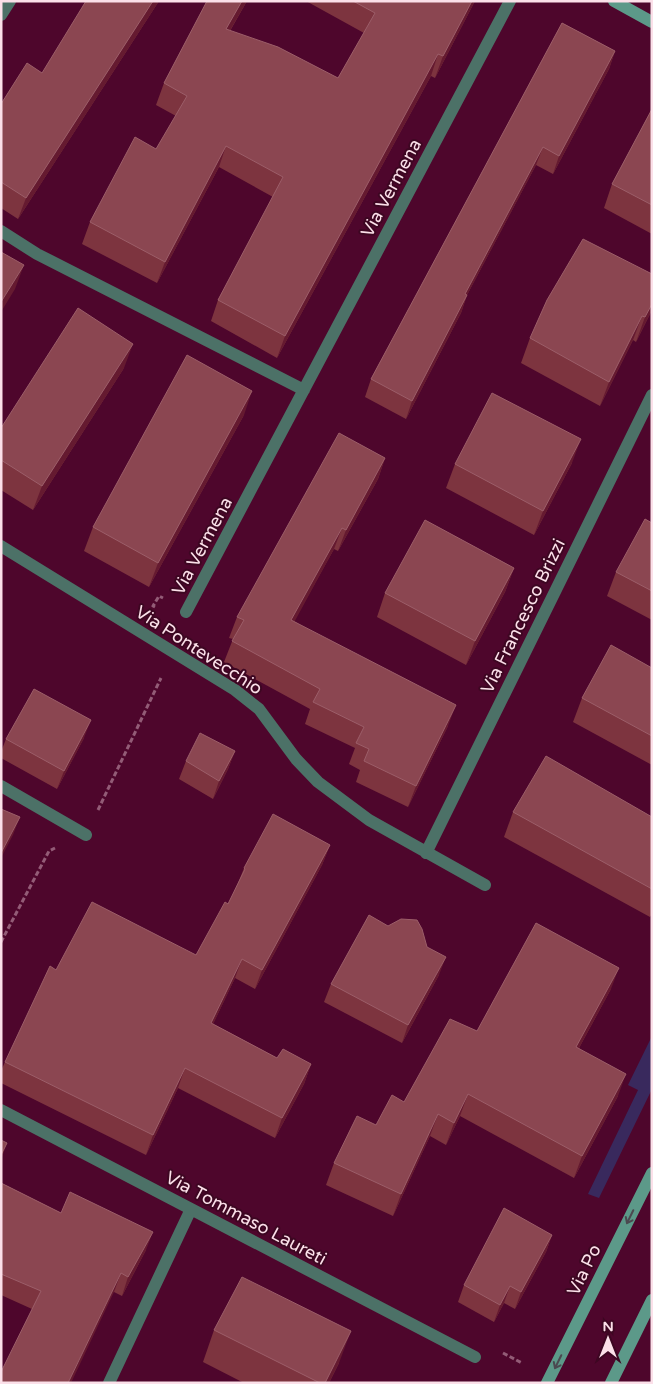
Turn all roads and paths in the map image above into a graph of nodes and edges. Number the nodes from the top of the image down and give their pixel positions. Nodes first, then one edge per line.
1 (10, 1) edge
2 (510, 1) edge
3 (614, 1) edge
4 (1, 15) edge
5 (652, 22) edge
6 (1, 231) edge
7 (304, 390) junction
8 (652, 395) edge
9 (1, 546) edge
10 (186, 612) dead end
11 (174, 653) junction
12 (1, 786) edge
13 (86, 834) junction
14 (426, 854) junction
15 (485, 885) dead end
16 (1, 942) edge
17 (1, 1110) edge
18 (652, 1173) edge
19 (191, 1209) junction
20 (652, 1300) edge
21 (475, 1357) dead end
22 (109, 1383) edge
23 (547, 1383) edge
24 (611, 1383) edge

1 - 4 street
2 - 7 street, Via Vermena
3 - 5 main road
6 - 7 street
7 - 10 street, Via Vermena
8 - 14 street, Via Francesco Brizzi
9 - 11 street, Via Pontevecchio
11 - 13 path
11 - 14 street, Via Pontevecchio
12 - 13 street
13 - 16 path
14 - 15 street, Via Pontevecchio
17 - 19 street, Via Tommaso Laureti
18 -> 23 main road, Via Po
19 - 21 street, Via Tommaso Laureti
19 - 22 street
20 - 24 main road

